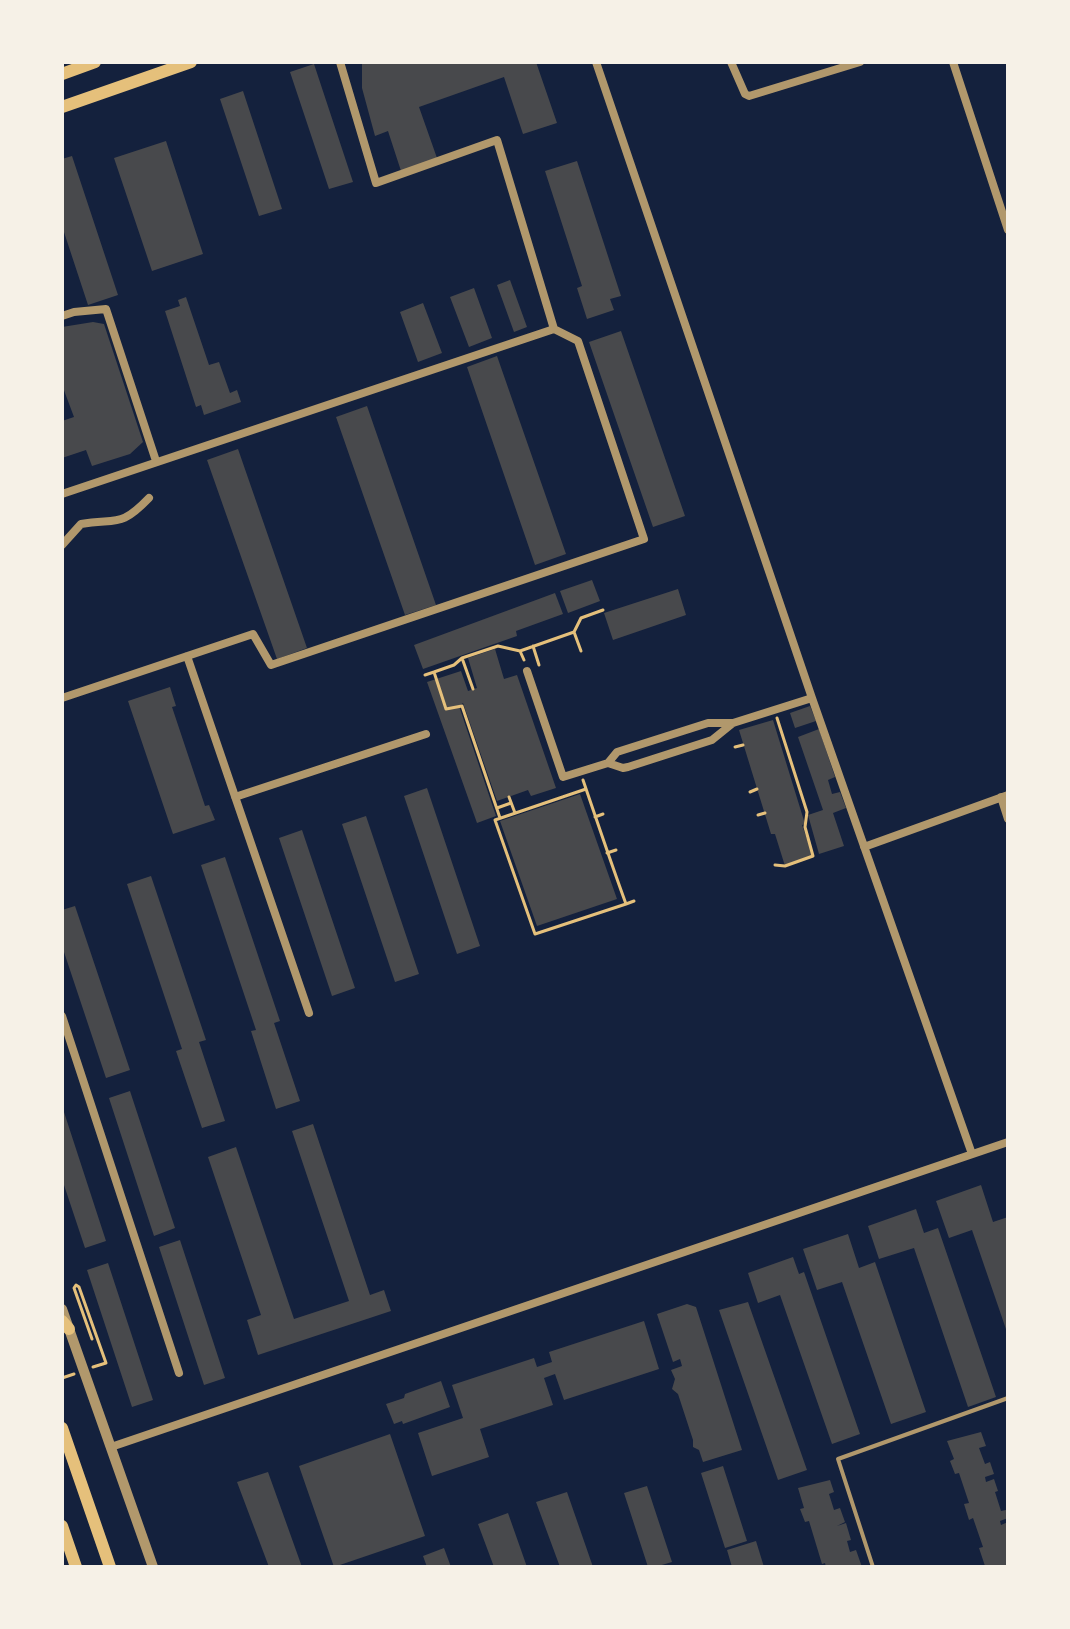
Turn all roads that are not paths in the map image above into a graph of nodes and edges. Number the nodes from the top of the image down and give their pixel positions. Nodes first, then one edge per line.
1 (95, 62) edge
2 (191, 62) edge
3 (340, 62) edge
4 (596, 62) edge
5 (731, 62) edge
6 (860, 62) edge
7 (953, 62) edge
8 (62, 74) edge
9 (62, 107) edge
10 (1008, 230) edge
11 (62, 316) edge
12 (554, 329) junction
13 (156, 461) junction
14 (62, 494) edge
15 (149, 498) dead end
16 (62, 545) edge
17 (187, 656) junction
18 (527, 671) road end
19 (62, 698) edge
20 (812, 698) junction
21 (733, 723) junction
22 (426, 734) dead end
23 (608, 763) junction
24 (1004, 796) edge
25 (235, 797) junction
26 (1008, 819) edge
27 (864, 847) junction
28 (309, 1013) dead end
29 (62, 1016) edge
30 (1007, 1143) edge
31 (972, 1154) junction
32 (62, 1309) edge
33 (66, 1325) edge
34 (179, 1373) dead end
35 (1008, 1398) edge
36 (62, 1428) edge
37 (111, 1447) junction
38 (62, 1526) edge
39 (76, 1567) edge
40 (110, 1567) edge
41 (153, 1567) edge
42 (873, 1567) edge

1 - 8 main road
2 - 9 main road
3 - 12 street
4 - 20 street
5 - 6 street
7 - 10 street
11 - 13 street
12 - 13 street
12 - 17 street
13 - 14 street
15 - 16 street
17 - 19 street
17 - 25 street
18 - 23 street
20 - 21 street
20 - 27 street
21 - 23 street
21 - 23 street
22 - 25 street
24 - 26 street
24 - 27 street
25 - 28 street
27 - 31 street
29 - 34 street
30 - 31 street
31 - 37 street
32 - 33 street
33 - 37 street
35 - 42 lane
36 - 40 main road
37 - 41 street
38 - 39 main road

